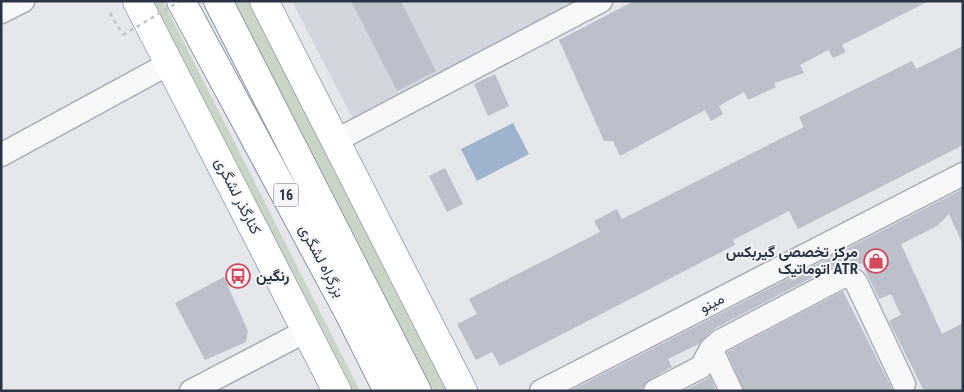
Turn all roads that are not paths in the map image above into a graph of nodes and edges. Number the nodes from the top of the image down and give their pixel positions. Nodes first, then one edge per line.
1 (23, 1) edge
2 (137, 1) edge
3 (180, 1) edge
4 (218, 1) edge
5 (264, 1) edge
6 (601, 1) edge
7 (1, 12) edge
8 (170, 63) junction
9 (335, 140) junction
10 (1, 155) edge
11 (963, 174) edge
12 (306, 331) junction
13 (711, 349) junction
14 (904, 384) dead end
15 (192, 391) edge
16 (337, 391) edge
17 (388, 391) edge
18 (417, 391) edge
19 (463, 391) edge
20 (541, 391) edge
21 (655, 391) edge
22 (731, 391) edge

1 - 7 lane
2 - 8 main road, کنارگذر لشگری
3 - 17 main road, بزرگراه لشگری / 16
4 - 18 main road, بزرگراه لشگری / 16
5 - 9 main road
6 - 9 lane
8 - 10 lane
8 - 12 main road, کنارگذر لشگری
9 - 19 main road
11 - 20 lane, مینو
12 - 15 lane
12 - 16 main road, کنارگذر لشگری
13 - 14 lane
13 - 21 lane
13 - 22 lane

